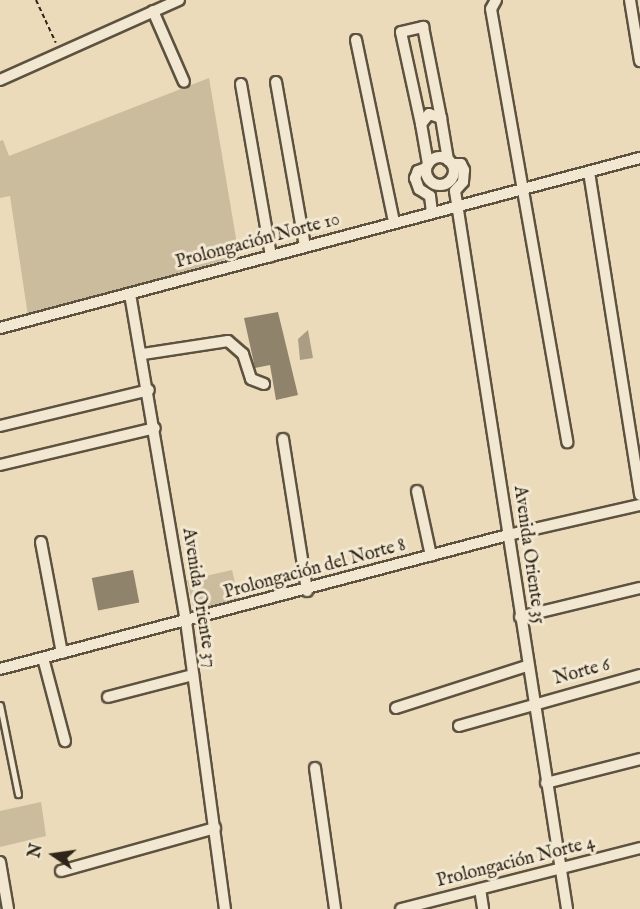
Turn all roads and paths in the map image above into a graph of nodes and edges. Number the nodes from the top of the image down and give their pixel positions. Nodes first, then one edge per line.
1 (36, 0) edge
2 (179, 0) edge
3 (496, 0) edge
4 (630, 0) edge
5 (153, 11) junction
6 (356, 40) dead end
7 (61, 54) junction
8 (640, 61) edge
9 (0, 80) edge
10 (184, 82) dead end
11 (276, 82) dead end
12 (241, 84) dead end
13 (441, 118) junction
14 (421, 124) junction
15 (640, 158) edge
16 (450, 162) junction
17 (427, 166) junction
18 (588, 172) junction
19 (525, 188) junction
20 (457, 206) junction
21 (432, 212) junction
22 (394, 222) junction
23 (305, 246) junction
24 (271, 256) junction
25 (130, 294) junction
26 (0, 328) edge
27 (143, 354) junction
28 (264, 384) dead end
29 (149, 390) junction
30 (0, 426) edge
31 (155, 428) junction
32 (283, 439) dead end
33 (567, 442) dead end
34 (0, 465) edge
35 (417, 491) dead end
36 (640, 495) edge
37 (640, 505) edge
38 (508, 535) junction
39 (41, 542) dead end
40 (431, 556) junction
41 (640, 588) edge
42 (307, 591) junction
43 (520, 617) junction
44 (186, 621) junction
45 (62, 653) junction
46 (43, 658) junction
47 (527, 666) junction
48 (0, 669) edge
49 (193, 675) junction
50 (640, 675) edge
51 (108, 697) dead end
52 (533, 704) junction
53 (0, 705) edge
54 (396, 708) dead end
55 (459, 726) dead end
56 (65, 741) dead end
57 (640, 759) edge
58 (315, 768) dead end
59 (546, 783) junction
60 (18, 794) dead end
61 (215, 828) junction
62 (640, 848) edge
63 (0, 862) edge
64 (560, 870) junction
65 (61, 871) dead end
66 (480, 889) junction
67 (443, 904) edge
68 (8, 909) edge
69 (225, 909) edge
70 (335, 909) edge
71 (401, 909) edge
72 (483, 909) edge
73 (567, 909) edge

1 - 7 path
2 - 5 street
3 - 19 street
4 - 8 street
5 - 7 street
5 - 10 street
6 - 22 street
7 - 9 street
11 - 23 street
12 - 24 street
13 - 14 street
13 - 14 street
13 - 16 street
14 - 17 street
15 - 18 street, Prolongación Norte 10
16 - 17 street
16 - 17 street
16 - 20 street
17 - 21 street
18 - 19 street, Prolongación Norte 10
18 - 36 street
19 - 20 street, Prolongación Norte 10
19 - 33 street
20 - 21 street, Prolongación Norte 10
20 - 38 street, Avenida Oriente 35
21 - 22 street, Prolongación Norte 10
22 - 23 street, Prolongación Norte 10
23 - 24 street, Prolongación Norte 10
24 - 25 street, Prolongación Norte 10
25 - 26 street, Prolongación Norte 10
25 - 27 street, Avenida Oriente 37
27 - 28 street
27 - 29 street, Avenida Oriente 37
29 - 30 street
29 - 31 street, Avenida Oriente 37
31 - 34 street
31 - 44 street, Avenida Oriente 37
32 - 42 street
35 - 40 street
37 - 38 street, Prolongación del Norte 8
38 - 40 street, Prolongación del Norte 8
38 - 43 street, Avenida Oriente 35
39 - 45 street
40 - 42 street, Prolongación del Norte 8
41 - 43 street
42 - 44 street, Prolongación del Norte 8
43 - 47 street, Avenida Oriente 35
44 - 45 street, Prolongación del Norte 8
44 - 49 street, Avenida Oriente 37
45 - 46 street, Prolongación del Norte 8
46 - 48 street, Prolongación del Norte 8
46 - 56 street
47 - 52 street, Avenida Oriente 35
47 - 54 street
49 - 51 street
49 - 61 street, Avenida Oriente 37
50 - 52 street, Norte 6
52 - 55 street, Norte 6
52 - 59 street, Avenida Oriente 35
53 - 60 lane
57 - 59 street
58 - 70 street
59 - 64 street, Avenida Oriente 35
61 - 65 street
61 - 69 street, Avenida Oriente 37
62 - 64 street, Prolongación Norte 4
63 - 68 street
64 - 66 street, Prolongación Norte 4
64 - 73 street, Avenida Oriente 35
66 - 67 street, Prolongación Norte 4
66 - 72 street
67 - 71 street, Prolongación Norte 4

